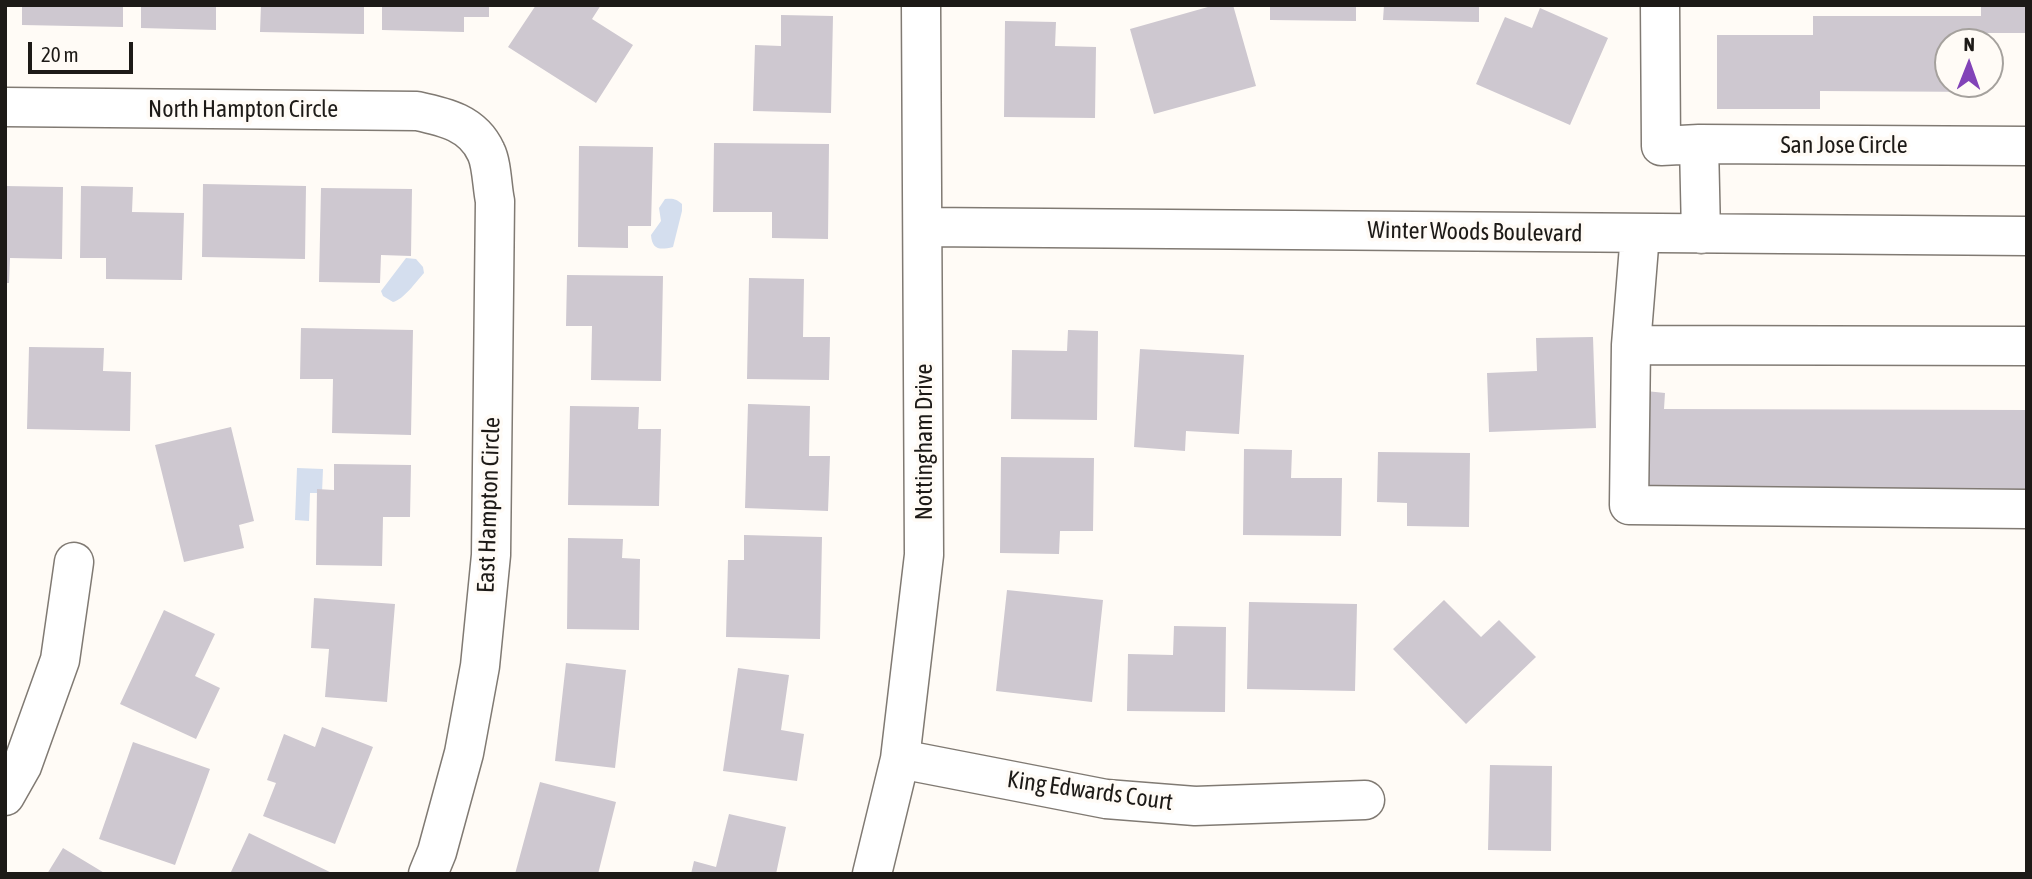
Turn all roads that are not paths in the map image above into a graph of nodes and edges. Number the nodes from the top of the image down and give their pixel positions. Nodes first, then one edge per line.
1 (921, 5) edge
2 (1660, 5) edge
3 (5, 107) edge
4 (474, 134) joint
5 (1699, 144) junction
6 (2027, 146) edge
7 (924, 227) junction
8 (1640, 234) junction
9 (1702, 234) junction
10 (2027, 236) edge
11 (1631, 345) junction
12 (2027, 346) edge
13 (2027, 509) edge
14 (74, 562) dead end
15 (900, 759) junction
16 (5, 796) edge
17 (1365, 800) dead end
18 (428, 874) edge
19 (872, 874) edge

1 - 7 street, Nottingham Drive
2 - 5 street, San Jose Circle
3 - 4 street, North Hampton Circle
4 - 18 street, East Hampton Circle
5 - 6 street, San Jose Circle
5 - 9 street
7 - 8 street, Winter Woods Boulevard
7 - 15 street, Nottingham Drive
8 - 9 street, Winter Woods Boulevard
8 - 11 street
9 - 10 street, Winter Woods Boulevard
11 - 12 street
11 - 13 street
14 - 16 street
15 - 17 street, King Edwards Court
15 - 19 street, Nottingham Drive

